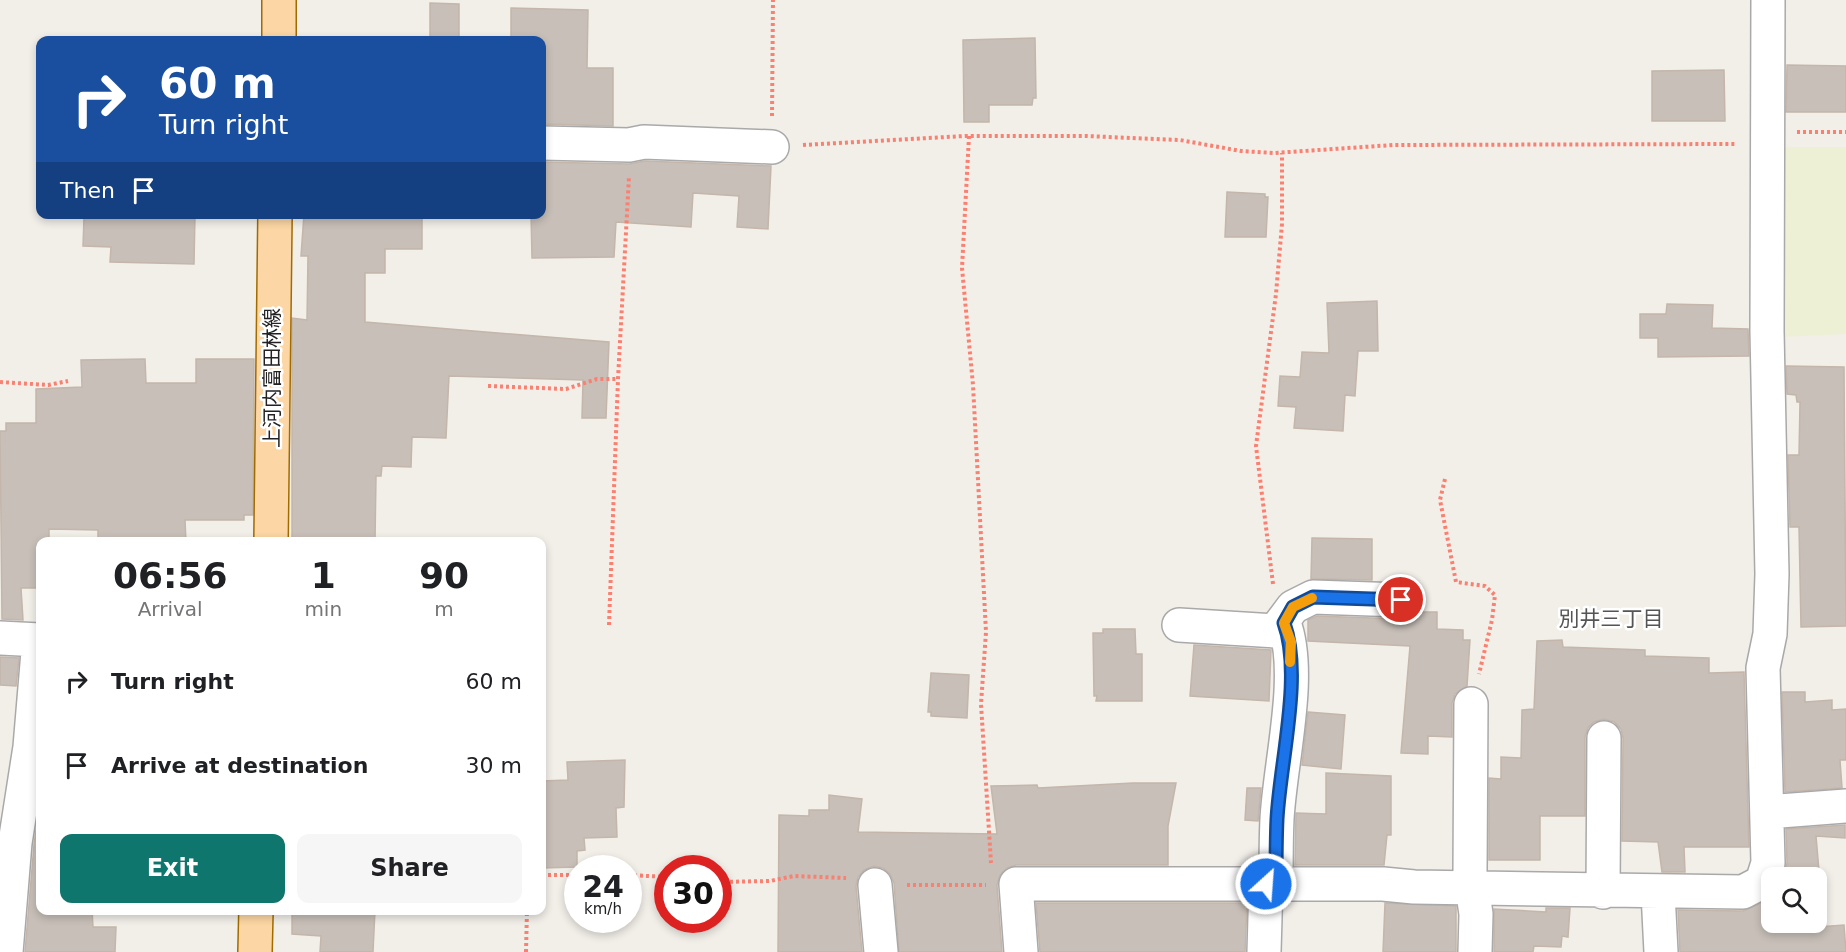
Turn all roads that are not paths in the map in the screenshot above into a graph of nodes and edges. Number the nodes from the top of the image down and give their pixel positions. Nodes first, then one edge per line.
1 (279, 0) edge
2 (1768, 0) edge
3 (279, 36) edge
4 (546, 143) edge
5 (772, 147) road end
6 (275, 219) edge
7 (271, 537) edge
8 (1401, 600) dead end
9 (1284, 623) junction
10 (1179, 625) dead end
11 (0, 638) edge
12 (36, 640) edge
13 (36, 683) edge
14 (1471, 704) road end
15 (1605, 738) dead end
16 (1846, 806) edge
17 (1767, 812) junction
18 (1271, 884) junction
19 (875, 885) dead end
20 (1473, 889) junction
21 (1603, 892) junction
22 (1658, 892) junction
23 (256, 915) edge
24 (6, 952) edge
25 (255, 952) edge
26 (881, 952) edge
27 (1021, 952) edge
28 (1264, 952) edge
29 (1475, 952) edge
30 (1661, 952) edge

1 - 3 main road
2 - 17 street
4 - 5 street
6 - 7 main road, 上河内富田林線
8 - 9 street
9 - 10 street
9 - 18 street
11 - 12 street
13 - 24 street
14 - 20 street
15 - 21 street
16 - 17 street
17 - 22 street
18 - 20 street
18 - 27 street
18 - 28 street
19 - 26 street
20 - 21 street
20 - 29 street
21 - 22 street
22 - 30 street
23 - 25 main road

